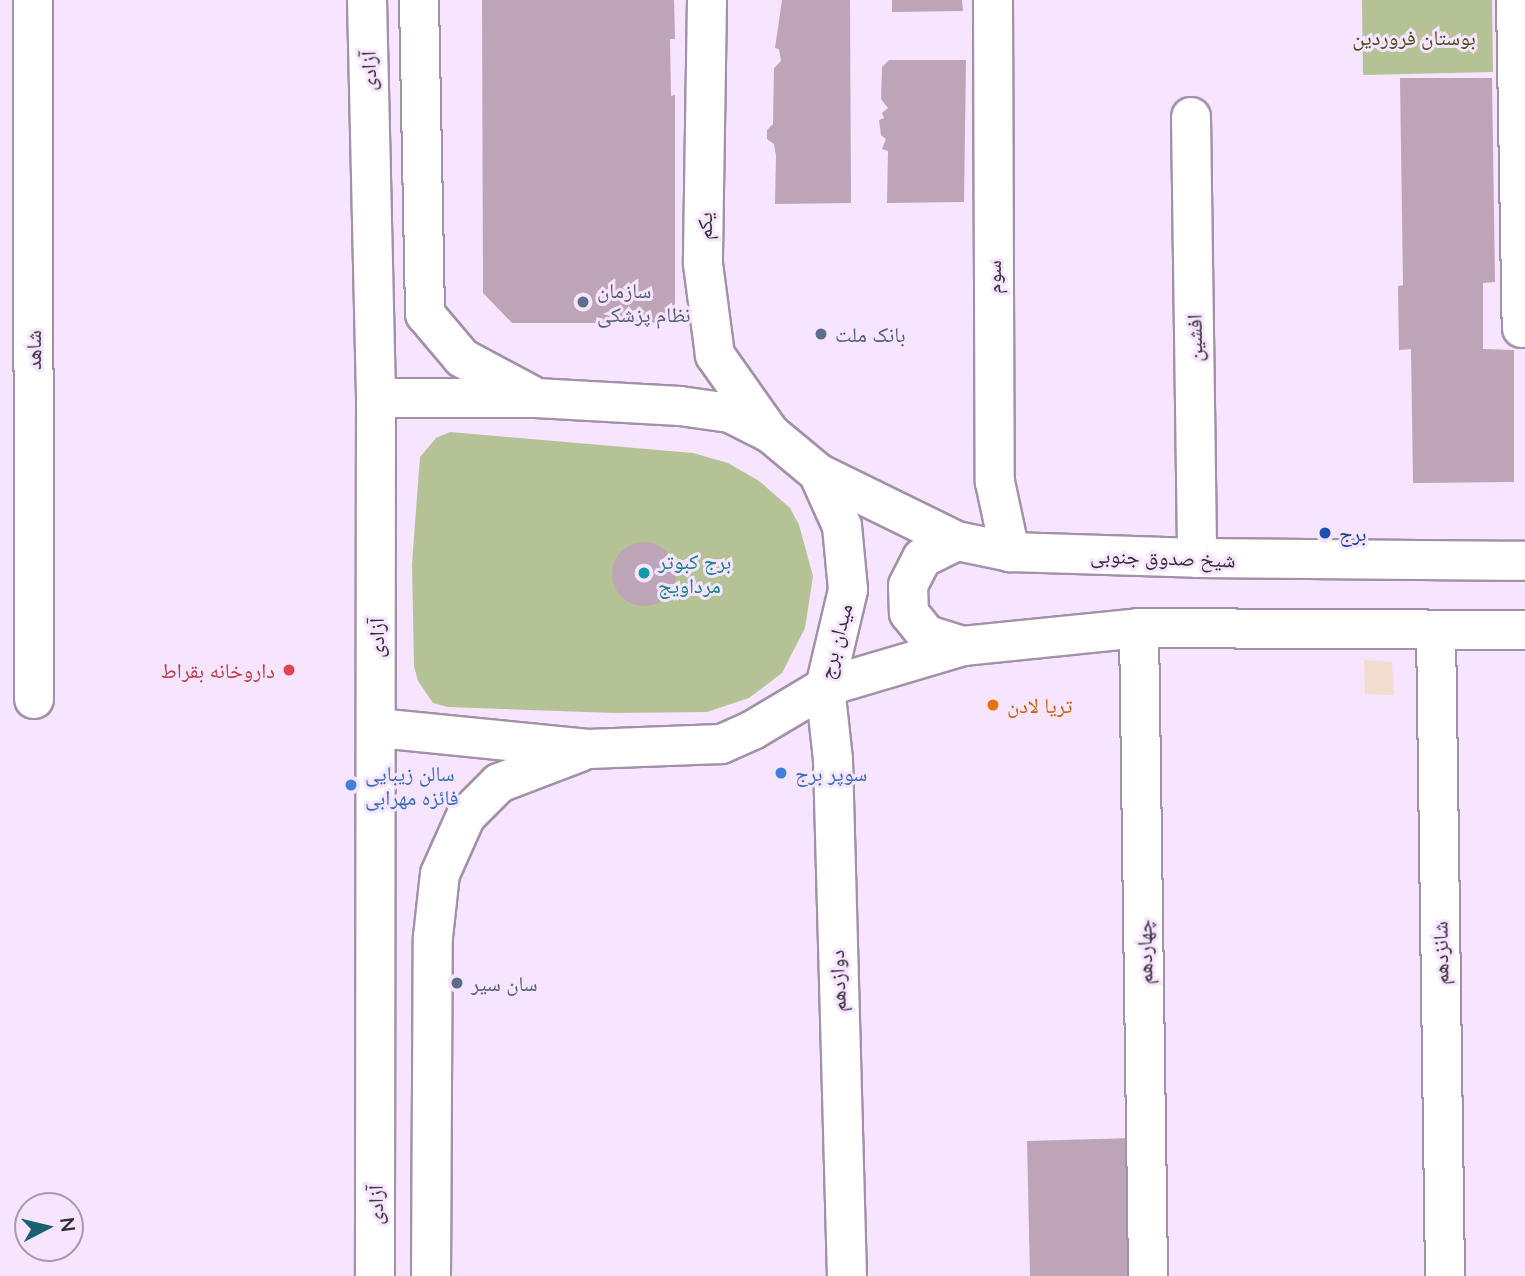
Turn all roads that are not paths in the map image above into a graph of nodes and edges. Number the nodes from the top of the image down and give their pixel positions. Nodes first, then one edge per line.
1 (33, 0) edge
2 (367, 0) edge
3 (419, 0) edge
4 (707, 0) edge
5 (993, 0) edge
6 (1516, 0) edge
7 (1191, 117) dead end
8 (1522, 328) dead end
9 (376, 398) junction
10 (536, 398) junction
11 (769, 433) junction
12 (818, 473) junction
13 (957, 541) junction
14 (1010, 552) junction
15 (1197, 558) junction
16 (1525, 561) edge
17 (1139, 628) junction
18 (1436, 630) junction
19 (1525, 630) edge
20 (963, 646) junction
21 (825, 687) junction
22 (34, 699) dead end
23 (377, 728) junction
24 (588, 748) junction
25 (375, 1276) edge
26 (430, 1276) edge
27 (847, 1276) edge
28 (1148, 1276) edge
29 (1445, 1276) edge

1 - 22 main road, شاهد
2 - 9 main road, آزادی
3 - 10 main road
4 - 11 main road, یکم
5 - 14 main road, سوم
6 - 8 main road
7 - 15 main road, افشین
9 - 10 main road, میدان برج
9 - 23 main road, آزادی
10 - 11 main road, میدان برج
11 - 12 main road, میدان برج
12 - 13 main road, شیخ صدوق جنوبی
12 - 21 main road, میدان برج
13 - 14 main road, شیخ صدوق جنوبی
13 - 20 main road
14 - 15 main road, شیخ صدوق جنوبی
15 - 16 main road, شیخ صدوق جنوبی
17 - 18 main road
17 - 20 main road
17 - 28 main road, چهاردهم
18 - 19 main road
18 - 29 main road, شانزدهم
20 - 21 main road
21 - 24 main road, میدان برج
21 - 27 main road, دوازدهم
23 - 24 main road, میدان برج
23 - 25 main road, آزادی
24 - 26 main road

